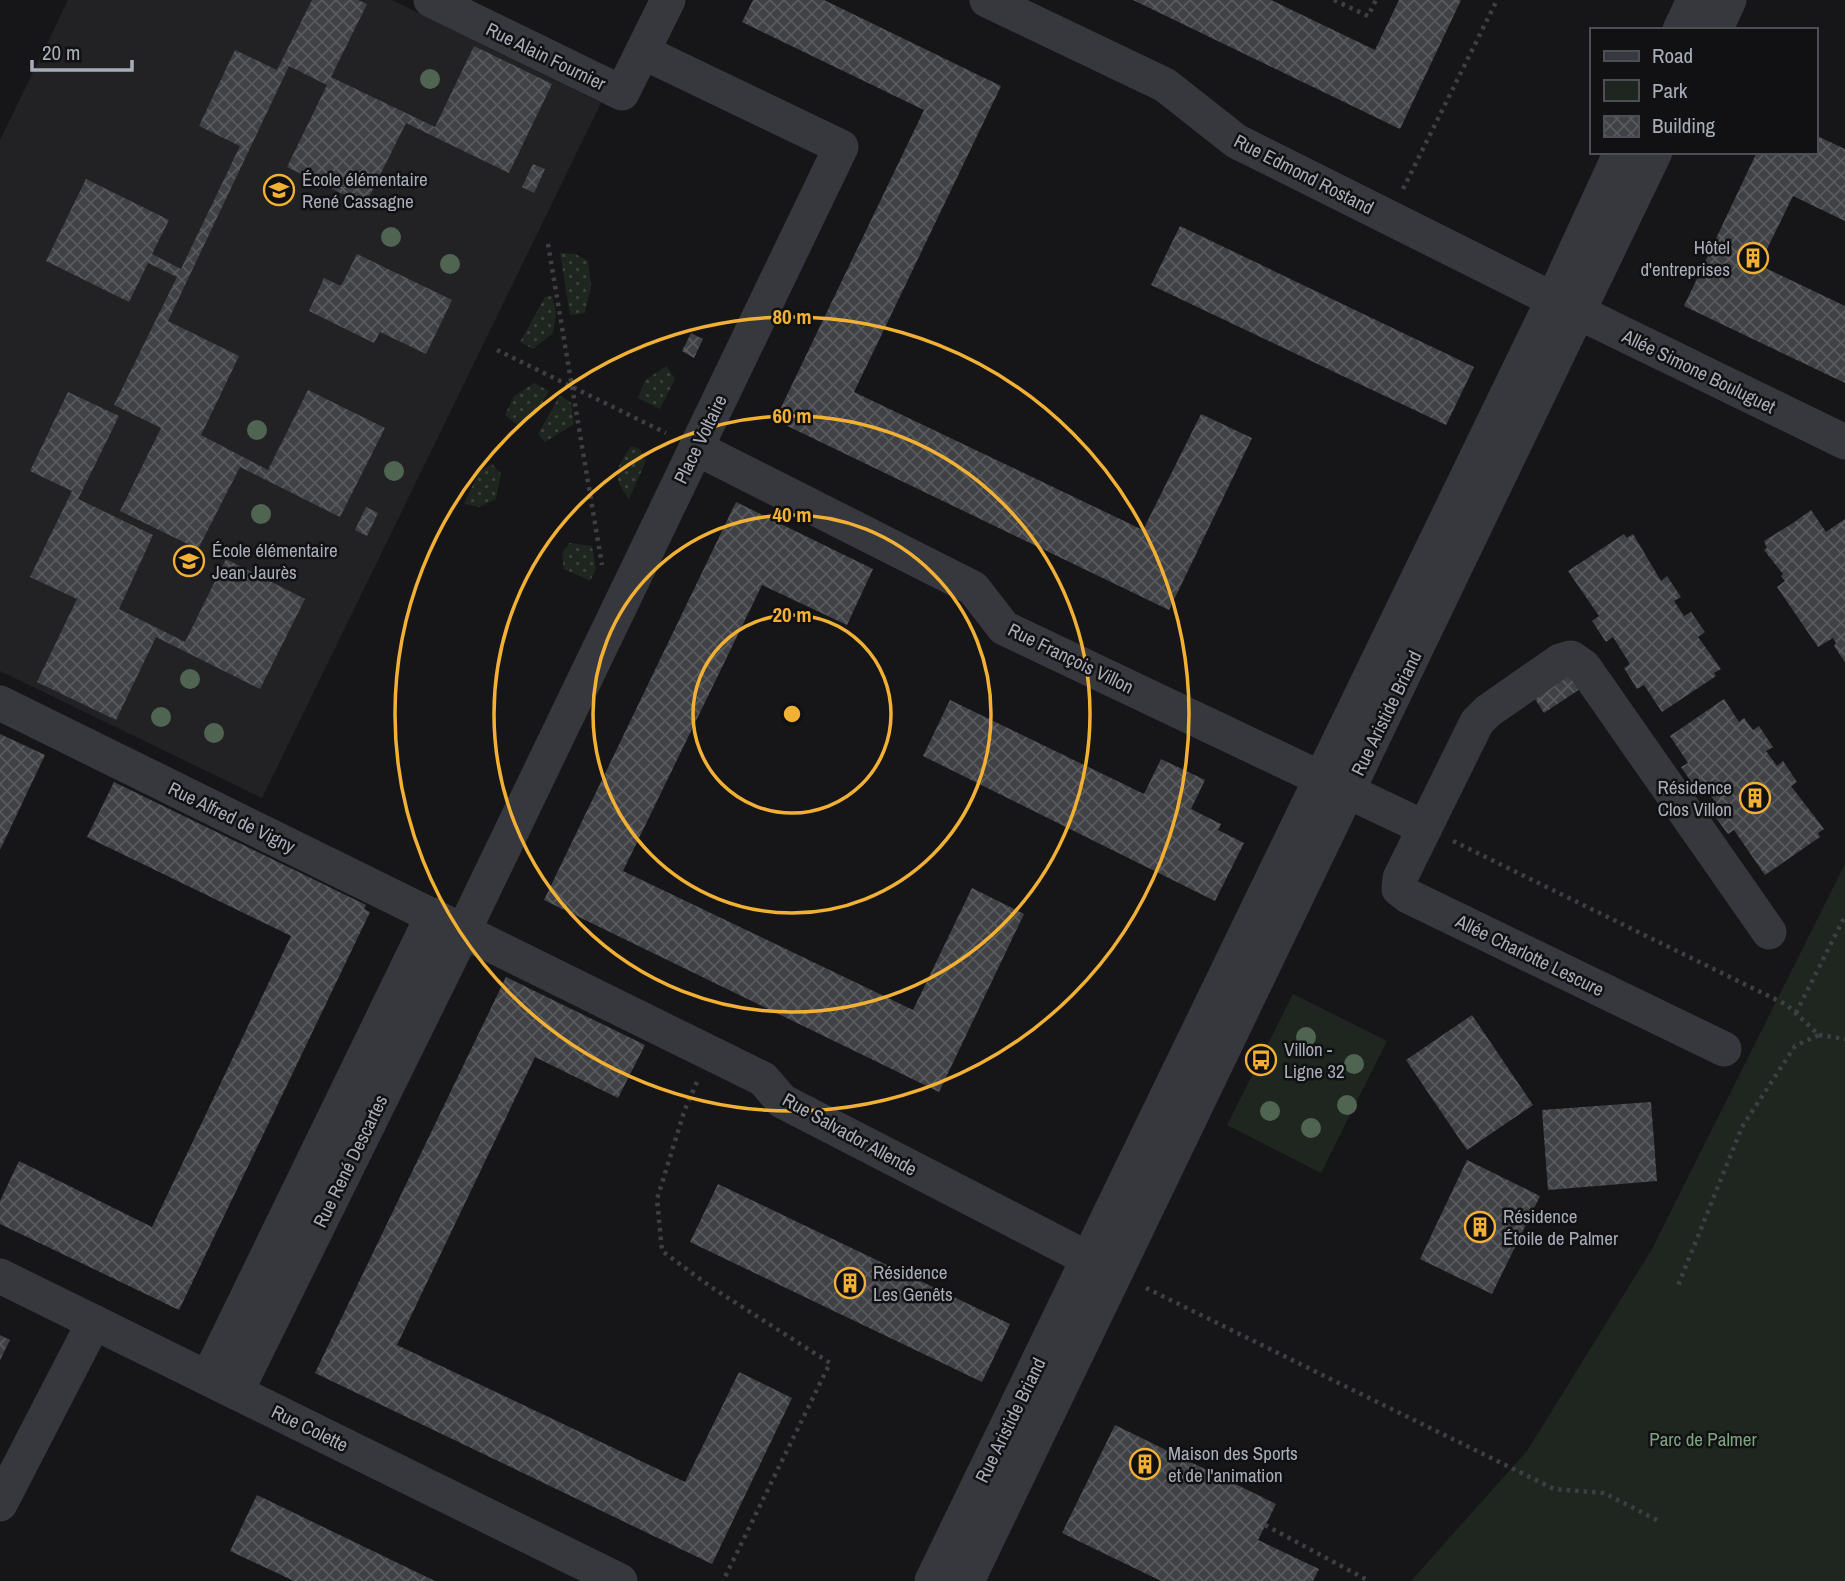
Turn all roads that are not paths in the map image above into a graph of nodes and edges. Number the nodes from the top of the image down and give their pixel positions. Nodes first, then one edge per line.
1 (432, 0) edge
2 (668, 0) edge
3 (987, 0) edge
4 (1694, 0) edge
5 (1730, 0) edge
6 (1681, 28) edge
7 (1716, 28) edge
8 (643, 51) junction
9 (1620, 154) edge
10 (1654, 154) edge
11 (1565, 306) junction
12 (1845, 442) edge
13 (696, 448) junction
14 (0, 703) edge
15 (1335, 784) junction
16 (1425, 828) junction
17 (433, 915) junction
18 (464, 930) junction
19 (1769, 932) dead end
20 (1724, 1049) dead end
21 (1102, 1266) junction
22 (0, 1276) edge
23 (94, 1322) junction
24 (222, 1385) junction
25 (0, 1504) edge
26 (620, 1581) edge
27 (932, 1581) edge
28 (967, 1581) edge

1 - 8 street, Rue Alain Fournier
2 - 8 street
3 - 11 street, Rue Edmond Rostand
4 - 6 street
5 - 7 street
8 - 13 street, Place Voltaire
9 - 11 street, Rue Aristide Briand
10 - 11 street, Rue Aristide Briand
11 - 12 street, Allée Simone Bouluguet
11 - 15 street, Rue Aristide Briand
13 - 15 street, Rue François Villon
13 - 18 street, Place Voltaire
14 - 17 street, Rue Alfred de Vigny
15 - 16 street
15 - 21 street, Rue Aristide Briand
16 - 19 street, Allée Charlotte Lescure
16 - 20 street, Allée Charlotte Lescure
17 - 18 street, Rue Alfred de Vigny
17 - 24 street, Rue René Descartes
18 - 21 street, Rue Salvador Allende
18 - 24 street, Rue René Descartes
21 - 27 street, Rue Aristide Briand
21 - 28 street, Rue Aristide Briand
22 - 23 street, Rue Colette
23 - 24 street, Rue Colette
23 - 25 street
24 - 26 street, Rue Colette

